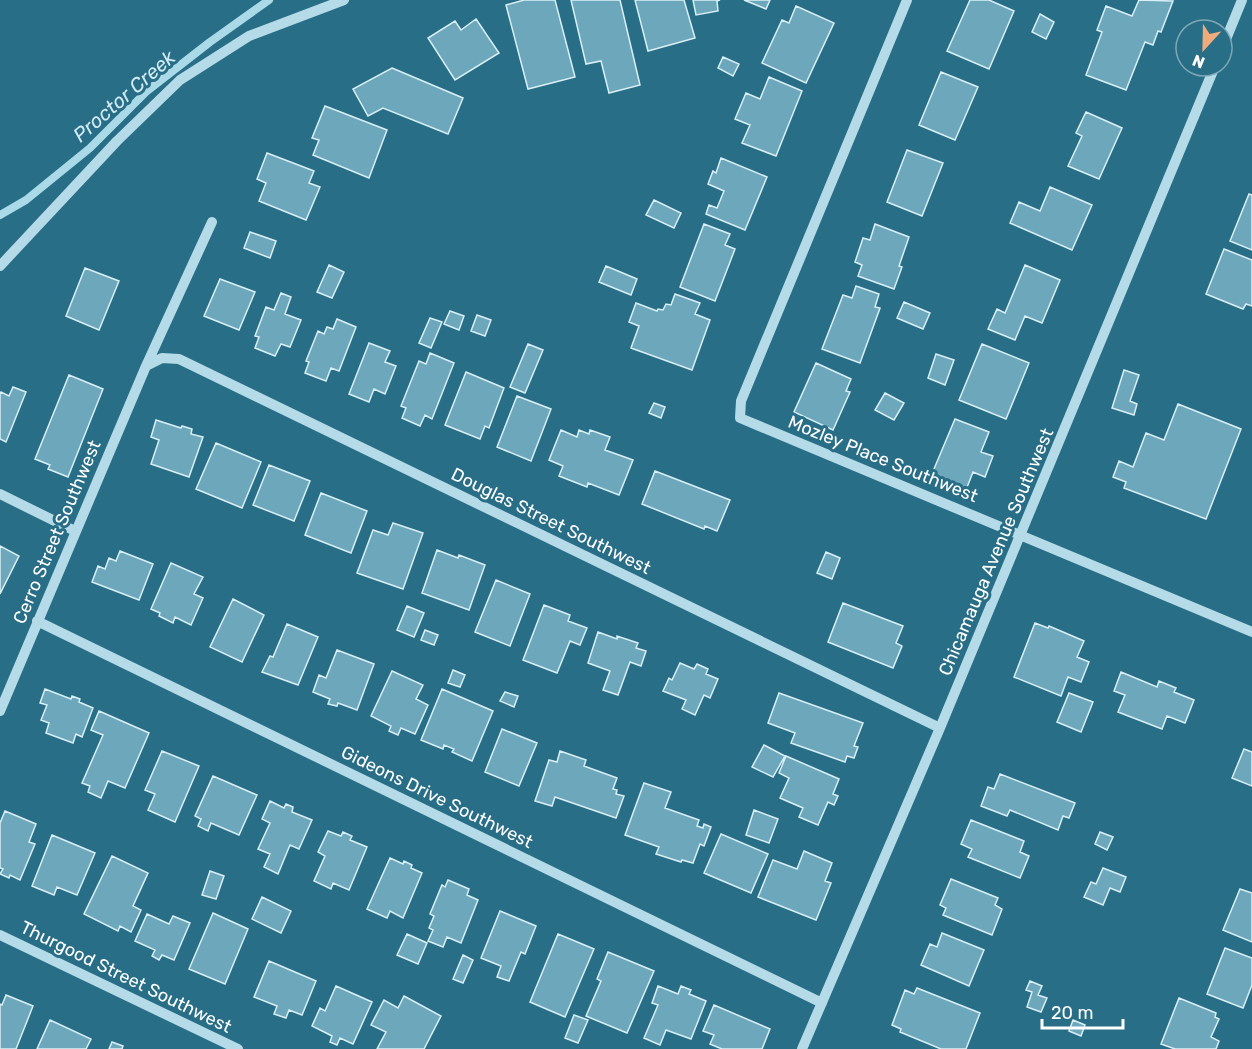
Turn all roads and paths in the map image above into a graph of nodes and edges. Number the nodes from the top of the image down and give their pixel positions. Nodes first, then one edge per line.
1 (344, 0) edge
2 (907, 0) edge
3 (1242, 0) edge
4 (1234, 20) edge
5 (1210, 78) edge
6 (212, 222) dead end
7 (0, 266) edge
8 (146, 366) junction
9 (0, 494) edge
10 (75, 531) junction
11 (1021, 534) junction
12 (37, 621) junction
13 (1252, 632) edge
14 (0, 711) edge
15 (940, 728) junction
16 (0, 935) edge
17 (822, 1003) junction
18 (238, 1049) edge
19 (802, 1049) edge

1 - 7 street
2 - 11 street, Mozley Place Southwest
3 - 4 street
5 - 11 street, Chicamauga Avenue Southwest
6 - 8 street, Cerro Street Southwest
8 - 10 street, Cerro Street Southwest
8 - 15 street, Douglas Street Southwest
9 - 10 street
10 - 12 street, Cerro Street Southwest
11 - 13 street, Mozley Place Southwest
11 - 15 street, Chicamauga Avenue Southwest
12 - 14 street, Cerro Street Southwest
12 - 17 street, Gideons Drive Southwest
15 - 17 street, Chicamauga Avenue Southwest
16 - 18 street, Thurgood Street Southwest
17 - 19 street, Chicamauga Avenue Southwest

